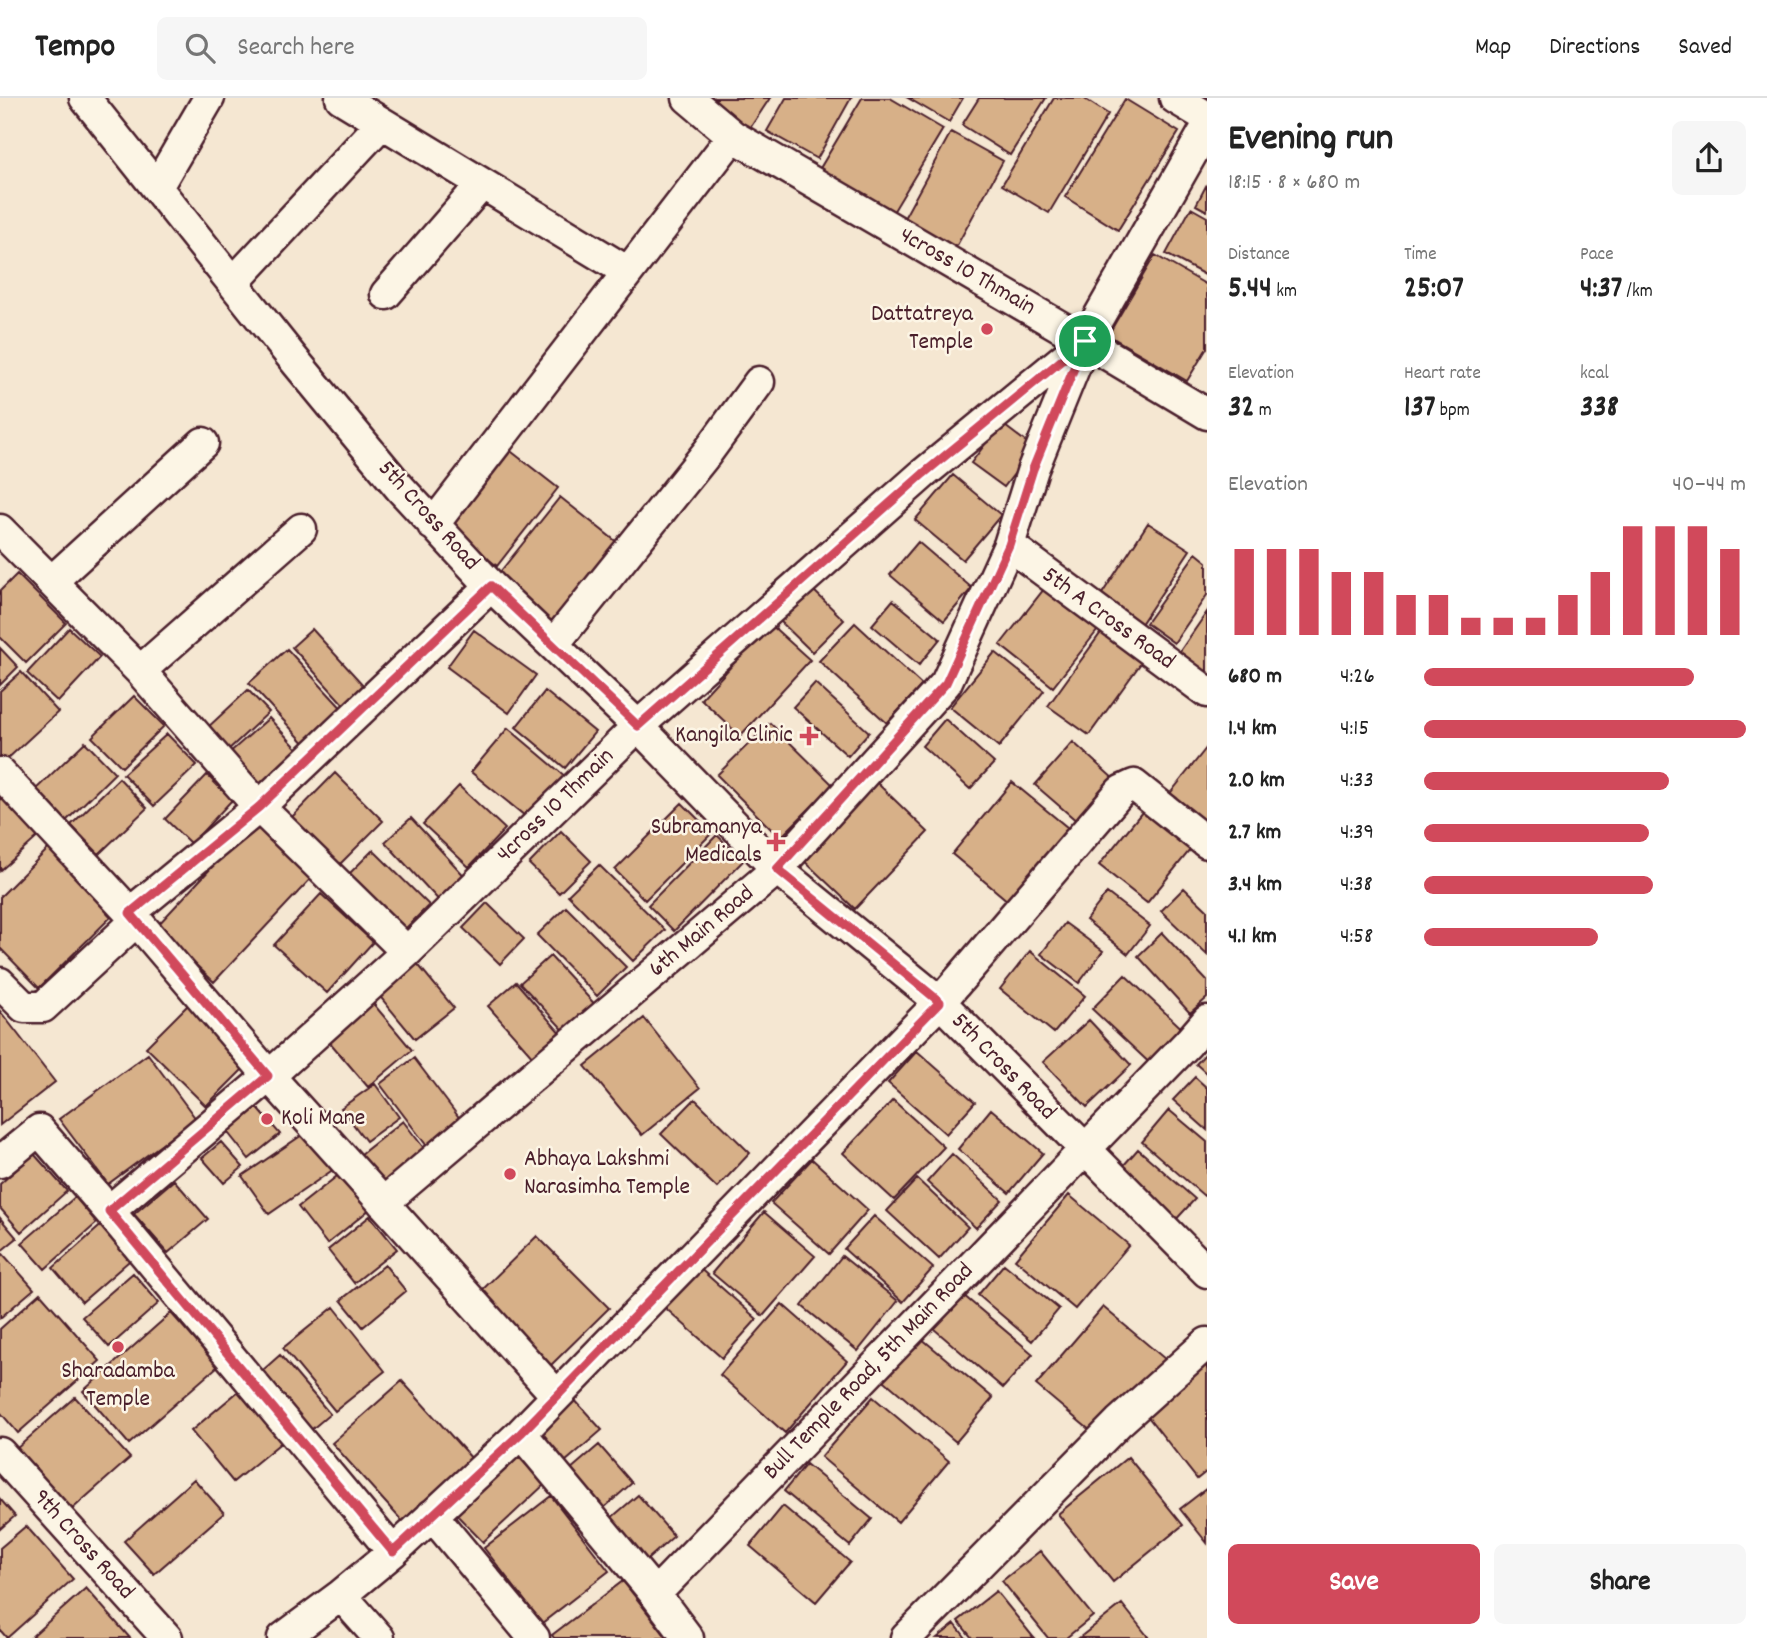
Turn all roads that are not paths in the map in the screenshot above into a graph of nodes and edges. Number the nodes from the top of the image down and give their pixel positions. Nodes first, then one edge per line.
1 (209, 98) edge
2 (341, 98) edge
3 (688, 98) edge
4 (1175, 98) edge
5 (87, 99) edge
6 (1207, 117) edge
7 (382, 123) junction
8 (1207, 127) edge
9 (733, 136) junction
10 (482, 184) junction
11 (157, 187) junction
12 (628, 272) junction
13 (233, 283) junction
14 (386, 294) dead end
15 (1085, 341) junction
16 (759, 382) dead end
17 (1207, 414) edge
18 (203, 443) dead end
19 (433, 525) junction
20 (301, 528) dead end
21 (0, 530) edge
22 (1009, 545) junction
23 (52, 581) junction
24 (491, 586) junction
25 (553, 645) junction
26 (140, 671) junction
27 (1207, 692) edge
28 (638, 726) junction
29 (0, 773) edge
30 (259, 807) junction
31 (1207, 843) edge
32 (777, 869) junction
33 (133, 917) junction
34 (407, 952) junction
35 (0, 983) edge
36 (940, 1002) junction
37 (1207, 1021) edge
38 (268, 1076) junction
39 (1083, 1149) junction
40 (0, 1162) edge
41 (383, 1203) junction
42 (109, 1211) junction
43 (1207, 1272) edge
44 (1207, 1343) edge
45 (557, 1396) junction
46 (521, 1433) junction
47 (0, 1453) edge
48 (432, 1515) junction
49 (393, 1552) junction
50 (655, 1594) junction
51 (341, 1595) junction
52 (167, 1638) edge
53 (283, 1638) edge
54 (379, 1638) edge
55 (534, 1638) edge
56 (688, 1638) edge
57 (906, 1638) edge

1 - 11 street
2 - 7 street
3 - 9 street, 4cross 10 Thmain
4 - 6 street
5 - 11 street, 5th Cross Road
7 - 10 street
7 - 13 street
8 - 15 street, 6th Main Road
9 - 12 street
9 - 15 street, 4cross 10 Thmain
10 - 12 street
10 - 14 street
11 - 13 street, 5th Cross Road
12 - 19 street
13 - 19 street, 5th Cross Road
15 - 17 street
15 - 22 street, 6th Main Road
15 - 28 street, 4cross 10 Thmain
16 - 25 street
18 - 23 street
19 - 24 street, 5th Cross Road
20 - 26 street
21 - 23 street
22 - 27 street, 5th A Cross Road
22 - 32 street, 6th Main Road
23 - 26 street
24 - 25 street, 5th Cross Road
24 - 30 street
25 - 28 street, 5th Cross Road
26 - 30 street
28 - 32 street, 5th Cross Road
28 - 34 street, 4cross 10 Thmain
29 - 33 street
30 - 33 street
30 - 34 street
31 - 36 street
32 - 36 street, 5th Cross Road
32 - 41 street, 6th Main Road
33 - 35 street
33 - 38 street
34 - 38 street, 4cross 10 Thmain
36 - 39 street, 5th Cross Road
36 - 45 street
37 - 39 street, Bull Temple Road, 5th Main Road
38 - 41 street
38 - 42 street, 4cross 10 Thmain
39 - 43 street, 5th Cross Road
39 - 50 street, Bull Temple Road, 5th Main Road
40 - 42 street
41 - 45 street
42 - 49 street
44 - 57 street
45 - 46 street
46 - 48 street
46 - 50 street
47 - 52 street, 9th Cross Road
48 - 49 street
48 - 55 street
49 - 51 street
50 - 56 street
51 - 53 street
51 - 54 street

